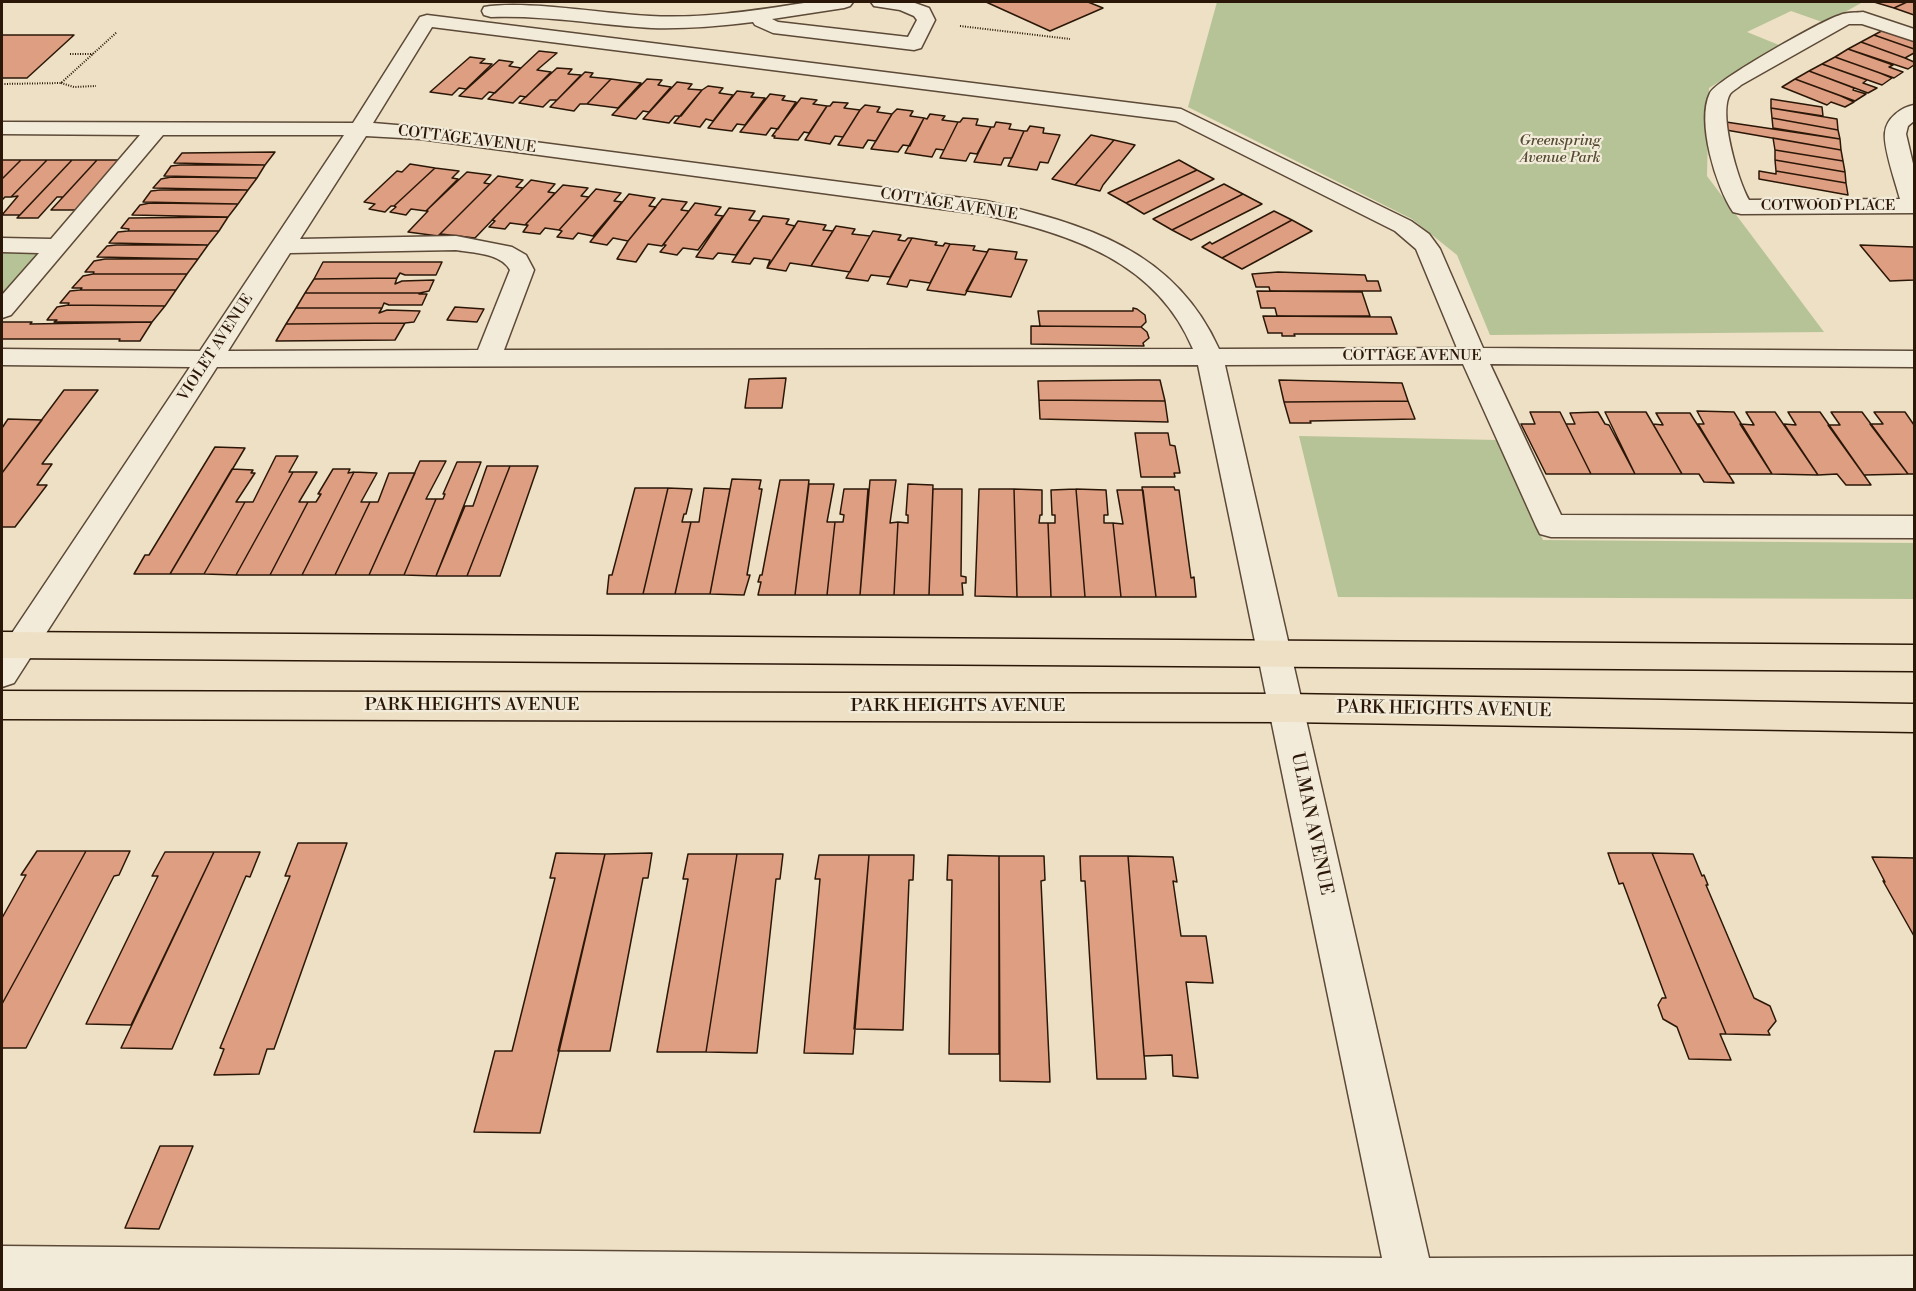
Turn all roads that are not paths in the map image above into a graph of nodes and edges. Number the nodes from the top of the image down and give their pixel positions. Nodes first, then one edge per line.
1 (844, 2) edge
2 (880, 2) edge
3 (750, 15) junction
4 (427, 21) junction
5 (1914, 35) edge
6 (1914, 111) edge
7 (2, 128) edge
8 (157, 128) junction
9 (360, 129) junction
10 (1914, 206) edge
11 (2, 245) edge
12 (58, 246) junction
13 (283, 246) junction
14 (2, 310) edge
15 (1473, 356) junction
16 (2, 357) edge
17 (488, 358) junction
18 (1210, 358) junction
19 (1914, 358) edge
20 (209, 359) junction
21 (1914, 527) edge
22 (11, 645) edge
23 (1275, 656) junction
24 (1914, 658) edge
25 (2, 674) edge
26 (2, 705) edge
27 (1286, 708) junction
28 (1914, 718) edge
29 (2, 1270) edge
30 (1914, 1280) edge
31 (1411, 1286) edge

1 - 3 street
2 - 3 street
3 - 4 street
4 - 9 street, VIOLET AVENUE
4 - 15 street
5 - 10 street, COTWOOD PLACE
6 - 10 street
7 - 8 street, COTTAGE AVENUE
8 - 9 street, COTTAGE AVENUE
8 - 12 street
9 - 13 street, VIOLET AVENUE
9 - 18 street, COTTAGE AVENUE
11 - 12 street
12 - 14 street
13 - 17 street
13 - 20 street, VIOLET AVENUE
15 - 18 street, COTTAGE AVENUE
15 - 19 street, COTTAGE AVENUE
15 - 21 street
16 - 20 street
17 - 18 street
17 - 20 street
18 - 23 street, ULMAN AVENUE
20 - 22 street, VIOLET AVENUE
22 - 23 main road
22 - 25 street, VIOLET AVENUE
23 - 24 main road
23 - 27 street, ULMAN AVENUE
26 - 27 main road, PARK HEIGHTS AVENUE
27 - 28 main road, PARK HEIGHTS AVENUE
27 - 31 street, ULMAN AVENUE
29 - 31 street
30 - 31 street

